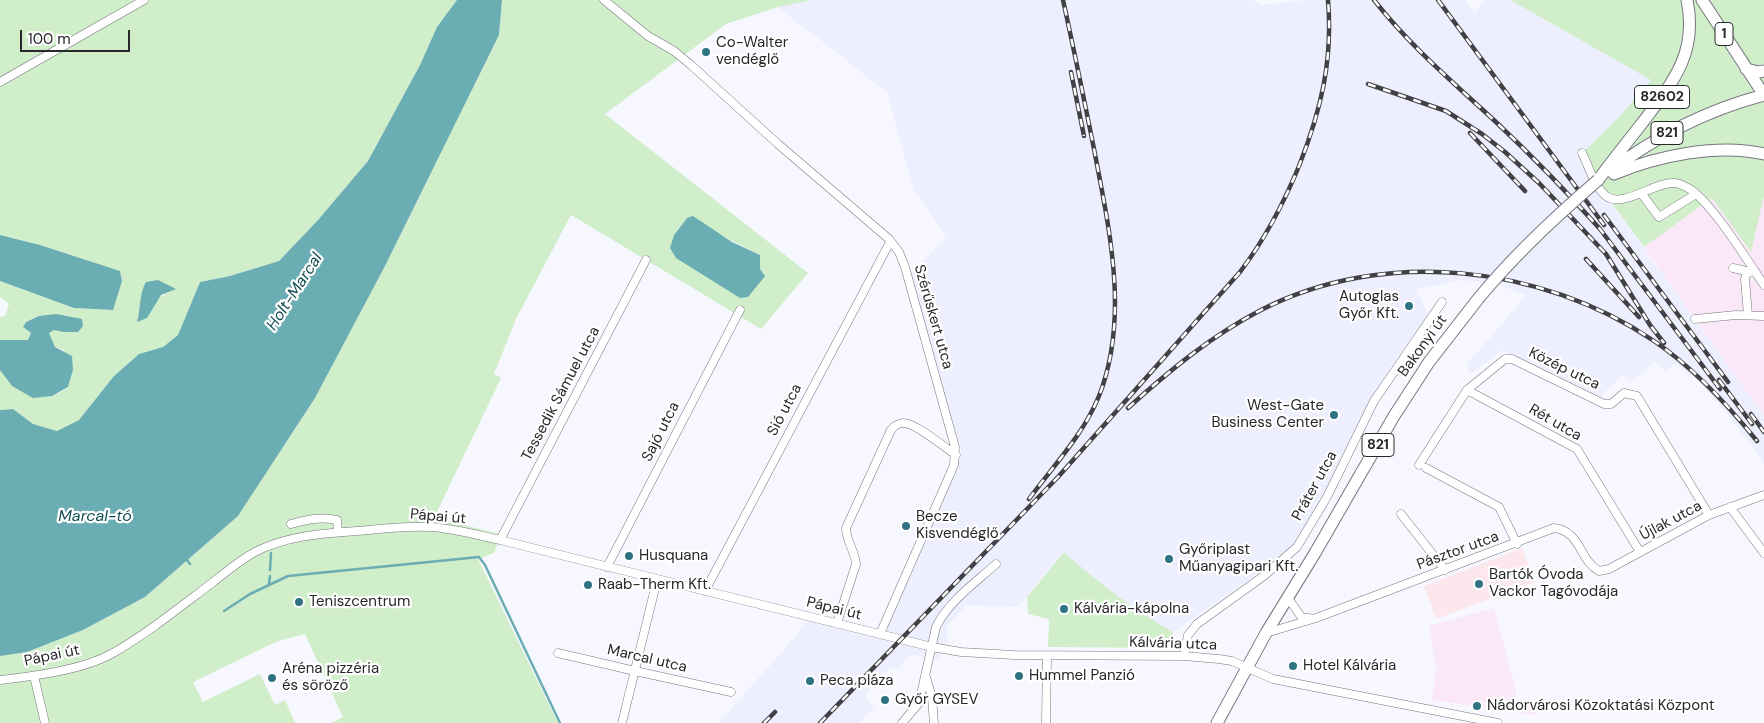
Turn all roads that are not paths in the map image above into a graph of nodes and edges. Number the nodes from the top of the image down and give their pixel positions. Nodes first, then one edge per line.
1 (144, 0) edge
2 (604, 0) edge
3 (1686, 0) edge
4 (1702, 0) edge
5 (1746, 68) junction
6 (1764, 71) edge
7 (0, 82) edge
8 (1764, 95) edge
9 (1582, 153) dead end
10 (1764, 154) edge
11 (1598, 180) junction
12 (1642, 193) junction
13 (1696, 194) junction
14 (890, 242) junction
15 (646, 260) dead end
16 (1733, 268) dead end
17 (1747, 272) junction
18 (1757, 274) junction
19 (1764, 285) edge
20 (1442, 302) dead end
21 (740, 310) dead end
22 (1748, 315) junction
23 (1764, 316) edge
24 (1695, 320) dead end
25 (1467, 390) junction
26 (956, 455) junction
27 (1764, 495) edge
28 (1730, 507) junction
29 (1401, 514) dead end
30 (1709, 515) junction
31 (291, 524) dead end
32 (338, 532) junction
33 (500, 540) junction
34 (1517, 544) junction
35 (1640, 552) junction
36 (1764, 553) edge
37 (996, 564) dead end
38 (607, 567) junction
39 (1592, 567) joint
40 (1445, 570) junction
41 (657, 580) junction
42 (705, 591) junction
43 (1288, 598) junction
44 (1316, 618) junction
45 (838, 623) junction
46 (1266, 633) junction
47 (880, 634) junction
48 (900, 640) joint
49 (932, 647) junction
50 (558, 653) dead end
51 (1047, 656) junction
52 (1184, 656) junction
53 (1247, 667) junction
54 (635, 672) junction
55 (926, 675) junction
56 (34, 676) junction
57 (0, 680) edge
58 (731, 692) dead end
59 (1484, 722) edge
60 (45, 723) edge
61 (622, 723) edge
62 (902, 723) edge
63 (934, 723) edge
64 (1046, 723) edge
65 (1217, 723) edge
66 (1498, 723) edge

1 - 7 street
2 - 14 street, Szérűskert utca
3 - 11 main road, 82602
4 - 5 main road, 1
5 - 6 main road
5 - 8 main road, 1
8 - 11 main road, Bakonyi út / 821
9 - 12 street
10 - 11 main road
11 - 43 main road, Bakonyi út / 821, bridge
12 - 13 street
12 - 13 street
13 - 18 street
14 - 26 street, Szérűskert utca
14 - 42 street, Sió utca
15 - 33 street, Tessedik Sámuel utca
16 - 17 street
17 - 18 street
17 - 22 street
18 - 19 street
20 - 52 street, Práter utca
21 - 38 street, Sajó utca
22 - 23 street
22 - 24 street
25 - 30 street, Közép utca
25 - 34 street
25 - 35 street, Rét utca
26 - 45 street
26 - 47 street
27 - 28 street, Újlak utca
28 - 30 street, Újlak utca
28 - 36 street
29 - 40 street
30 - 35 street, Újlak utca
31 - 32 street
32 - 33 street, Pápai út
32 - 56 street, Pápai út
33 - 38 street, Pápai út
34 - 39 street, Pásztor utca
34 - 40 street, Pásztor utca
35 - 39 street, Újlak utca
37 - 49 street
38 - 41 street, Pápai út
40 - 44 street, Pásztor utca
41 - 42 street, Pápai út
41 - 54 street
42 - 45 street, Pápai út
43 - 44 street
43 - 46 main road, Bakonyi út / 821
44 - 46 street, Pásztor utca
45 - 47 street, Pápai út
46 - 53 main road, Bakonyi út / 821
47 - 48 street, Pápai út
48 - 49 street, Kálvária utca
49 - 51 street, Kálvária utca
49 - 55 street
50 - 54 street, Marcal utca
51 - 52 street, Kálvária utca
51 - 64 street
52 - 53 street, Kálvária utca
53 - 59 street, Kálvária utca
53 - 65 main road, Bakonyi út / 821
54 - 58 street, Marcal utca
54 - 61 street
55 - 62 street
55 - 63 street
56 - 57 street, Pápai út
56 - 60 street
59 - 66 street, Kálvária utca

